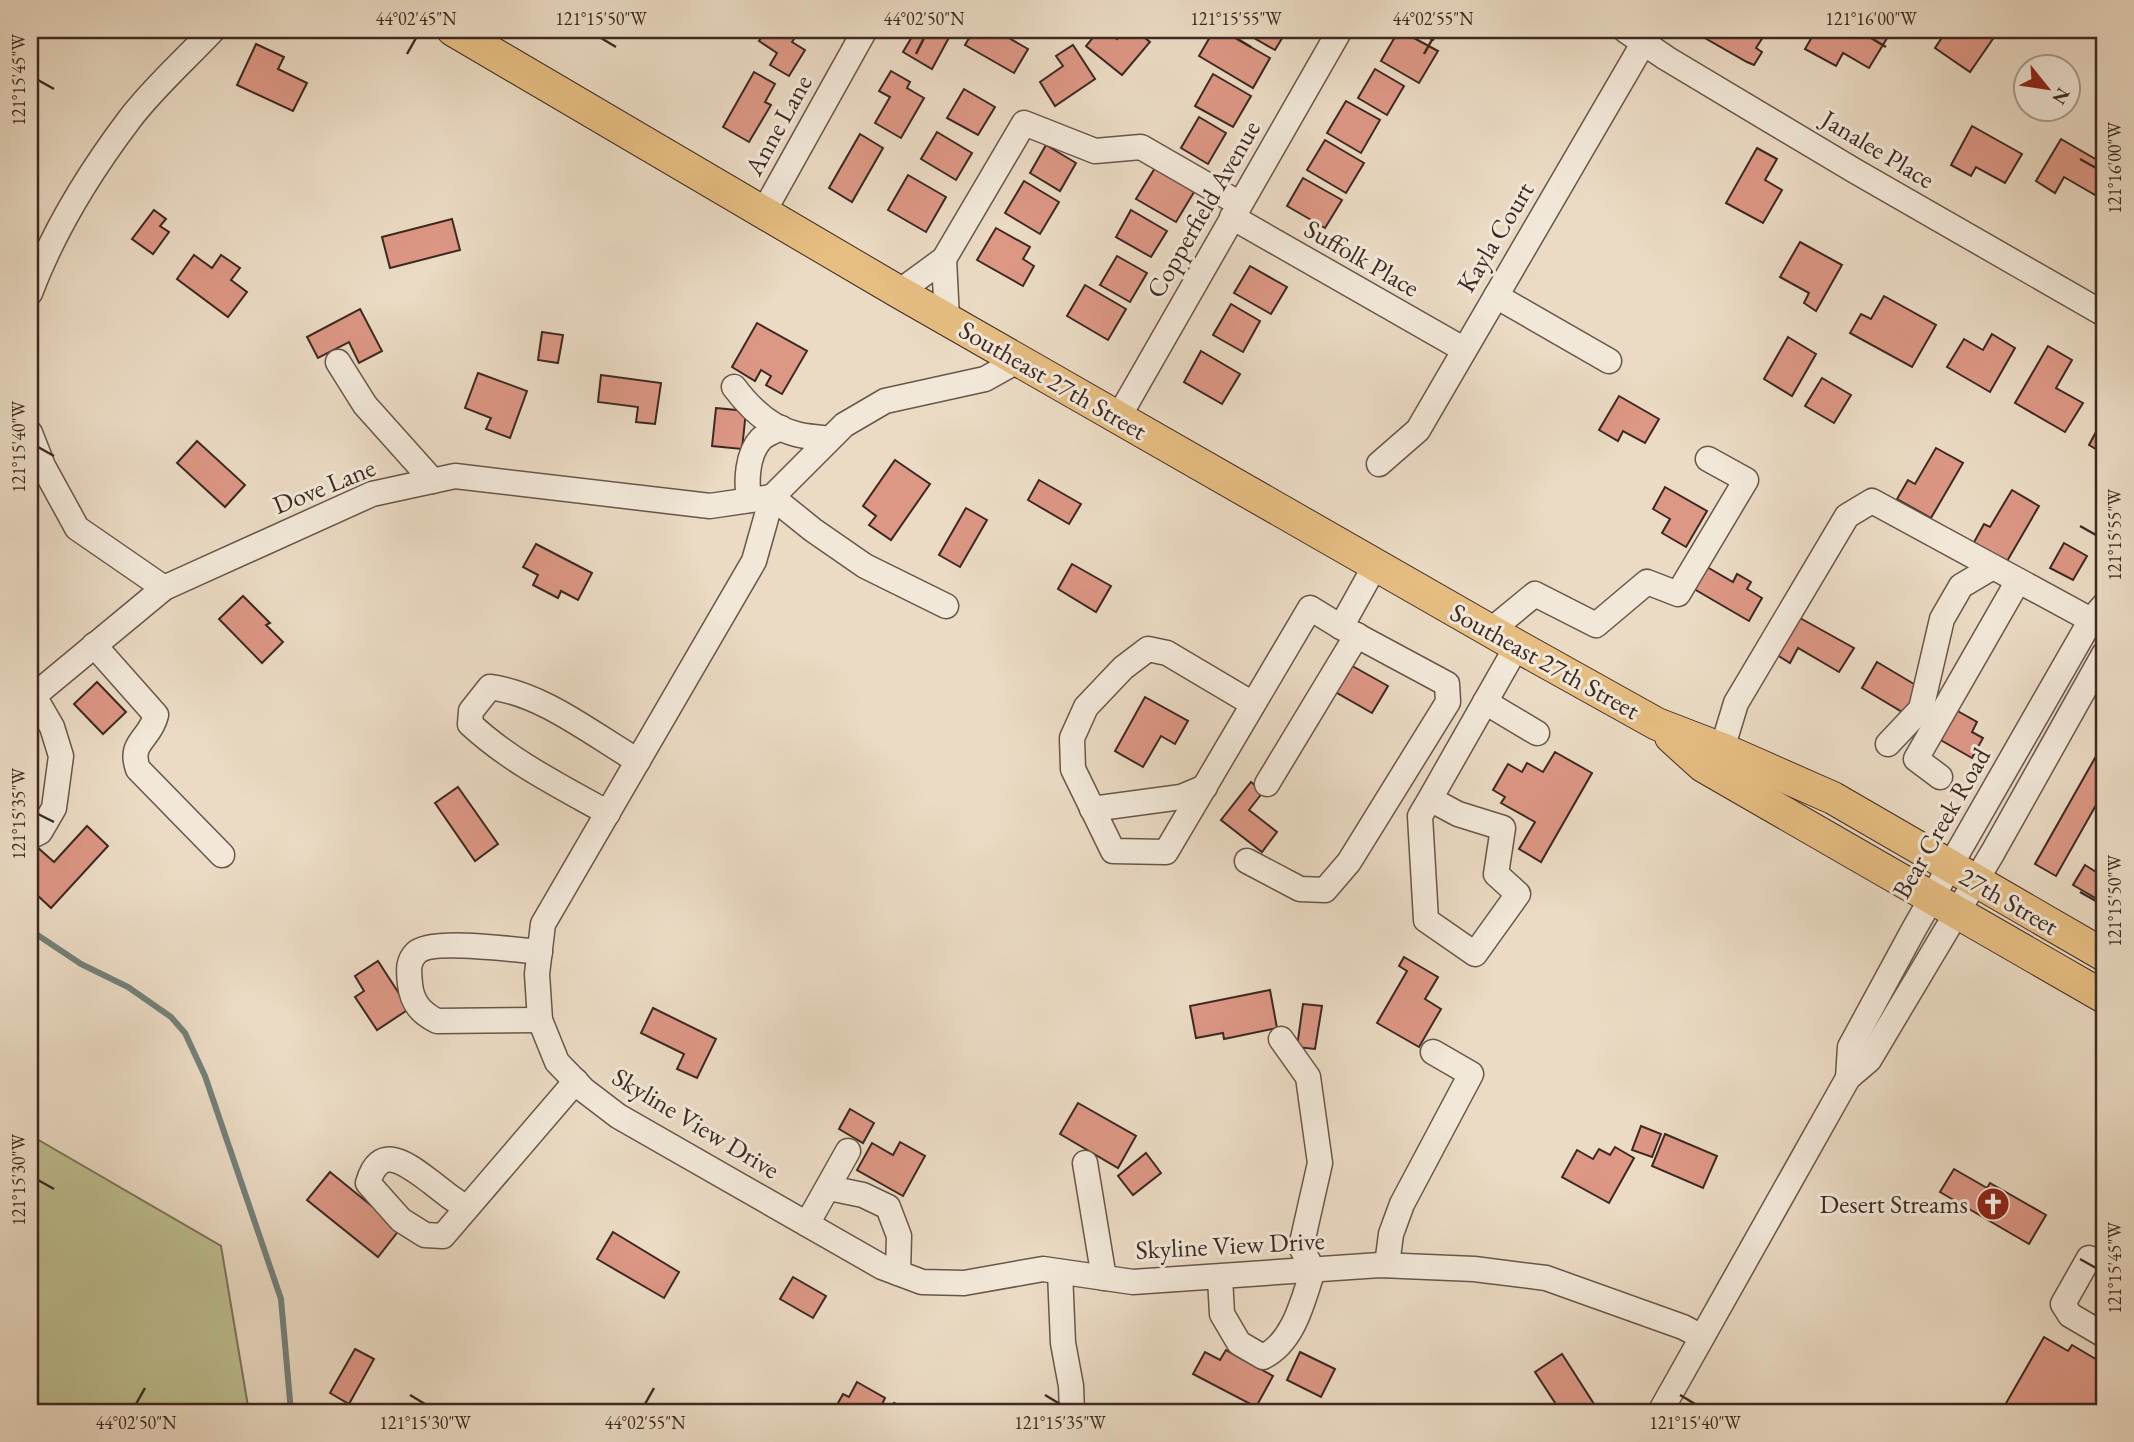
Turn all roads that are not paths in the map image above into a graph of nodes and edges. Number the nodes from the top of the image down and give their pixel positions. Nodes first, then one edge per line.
1 (213, 30) edge
2 (453, 30) edge
3 (865, 30) edge
4 (1339, 30) edge
5 (1640, 34) edge
6 (1236, 211) junction
7 (763, 213) junction
8 (944, 259) junction
9 (899, 292) junction
10 (30, 293) edge
11 (1496, 296) junction
12 (2104, 314) edge
13 (947, 320) junction
14 (1463, 349) junction
15 (1018, 360) junction
16 (1609, 361) dead end
17 (338, 362) dead end
18 (734, 387) dead end
19 (1118, 418) junction
20 (781, 428) junction
21 (30, 433) edge
22 (829, 439) junction
23 (1708, 459) dead end
24 (1379, 464) dead end
25 (433, 481) junction
26 (761, 498) junction
27 (1376, 564) junction
28 (1993, 567) junction
29 (2018, 581) junction
30 (164, 588) junction
31 (946, 606) dead end
32 (2097, 612) edge
33 (1349, 631) junction
34 (1490, 631) junction
35 (94, 645) junction
36 (1517, 646) junction
37 (2104, 654) edge
38 (32, 698) edge
39 (1485, 702) junction
40 (1253, 704) junction
41 (1657, 724) junction
42 (1537, 733) dead end
43 (1888, 744) dead end
44 (1722, 749) junction
45 (638, 761) junction
46 (1940, 777) dead end
47 (1267, 784) dead end
48 (1205, 787) junction
49 (1430, 799) junction
50 (1093, 809) junction
51 (608, 813) junction
52 (30, 837) edge
53 (222, 855) dead end
54 (1247, 861) dead end
55 (1962, 874) junction
56 (1944, 905) junction
57 (540, 952) junction
58 (2104, 955) edge
59 (2104, 997) edge
60 (540, 1020) junction
61 (1282, 1039) dead end
62 (1433, 1052) dead end
63 (576, 1081) junction
64 (848, 1151) dead end
65 (1085, 1163) dead end
66 (829, 1188) junction
67 (466, 1209) dead end
68 (807, 1224) junction
69 (2091, 1259) edge
70 (1387, 1265) junction
71 (1313, 1270) junction
72 (1060, 1272) junction
73 (898, 1273) junction
74 (1104, 1278) junction
75 (1220, 1278) junction
76 (2104, 1335) edge
77 (1702, 1337) junction
78 (1072, 1412) edge
79 (1660, 1412) edge

1 - 10 street
2 - 7 main road, Southeast 27th Street
3 - 7 street, Anne Lane
4 - 6 street, Copperfield Avenue
5 - 11 street, Kayla Court
5 - 12 street, Janalee Place
6 - 8 street, Suffolk Place
6 - 14 street, Suffolk Place
6 - 19 street, Copperfield Avenue
7 - 9 main road, Southeast 27th Street
8 - 9 street
8 - 13 street
9 - 13 main road, Southeast 27th Street
11 - 14 street, Kayla Court
11 - 16 street
13 - 15 main road, Southeast 27th Street
14 - 24 street, Kayla Court
15 - 19 main road, Southeast 27th Street
15 - 22 street, Skyline View Drive
17 - 25 street
18 - 20 street
19 - 27 main road, Southeast 27th Street
20 - 22 street
20 - 26 street
21 - 30 street
22 - 26 street, Skyline View Drive
23 - 34 street
25 - 26 street, Dove Lane
25 - 30 street, Dove Lane
26 - 31 street
26 - 45 street, Skyline View Drive
27 - 33 street
27 - 34 main road, Southeast 27th Street
28 - 29 street
28 - 43 street
28 - 44 street
29 - 32 street
29 - 46 street
30 - 35 street, Dove Lane
32 - 55 street, Bear Creek Road
33 - 40 street
33 - 47 street
33 - 54 street
34 - 36 main road, Southeast 27th Street
35 - 38 street, Dove Lane
35 - 53 street
36 - 39 street
36 - 41 main road, Southeast 27th Street
37 - 55 street, Bear Creek Road
38 - 52 street
39 - 42 street
39 - 49 street
40 - 48 street
40 - 50 street
41 - 44 main road, Southeast 27th Street
41 - 56 main road, Southeast 27th Street
44 - 55 main road, Southeast 27th Street
45 - 51 street, Skyline View Drive
45 - 51 street
48 - 50 street
48 - 50 street
49 - 49 street
51 - 57 street, Skyline View Drive
55 - 56 street, Bear Creek Road
55 - 58 main road, 27th Street
56 - 59 main road, 27th Street
56 - 77 street, Bear Creek Road
57 - 60 street, Skyline View Drive
57 - 60 street
60 - 63 street, Skyline View Drive
61 - 71 street
62 - 70 street
63 - 67 street
63 - 68 street, Skyline View Drive
64 - 66 street
65 - 74 street
66 - 68 street
66 - 73 street
68 - 73 street, Skyline View Drive
69 - 76 street
70 - 71 street, Skyline View Drive
70 - 77 street, Skyline View Drive
71 - 75 street, Skyline View Drive
71 - 75 street
72 - 73 street, Skyline View Drive
72 - 74 street, Skyline View Drive
72 - 78 street
74 - 75 street, Skyline View Drive
77 - 79 street, Bear Creek Road

